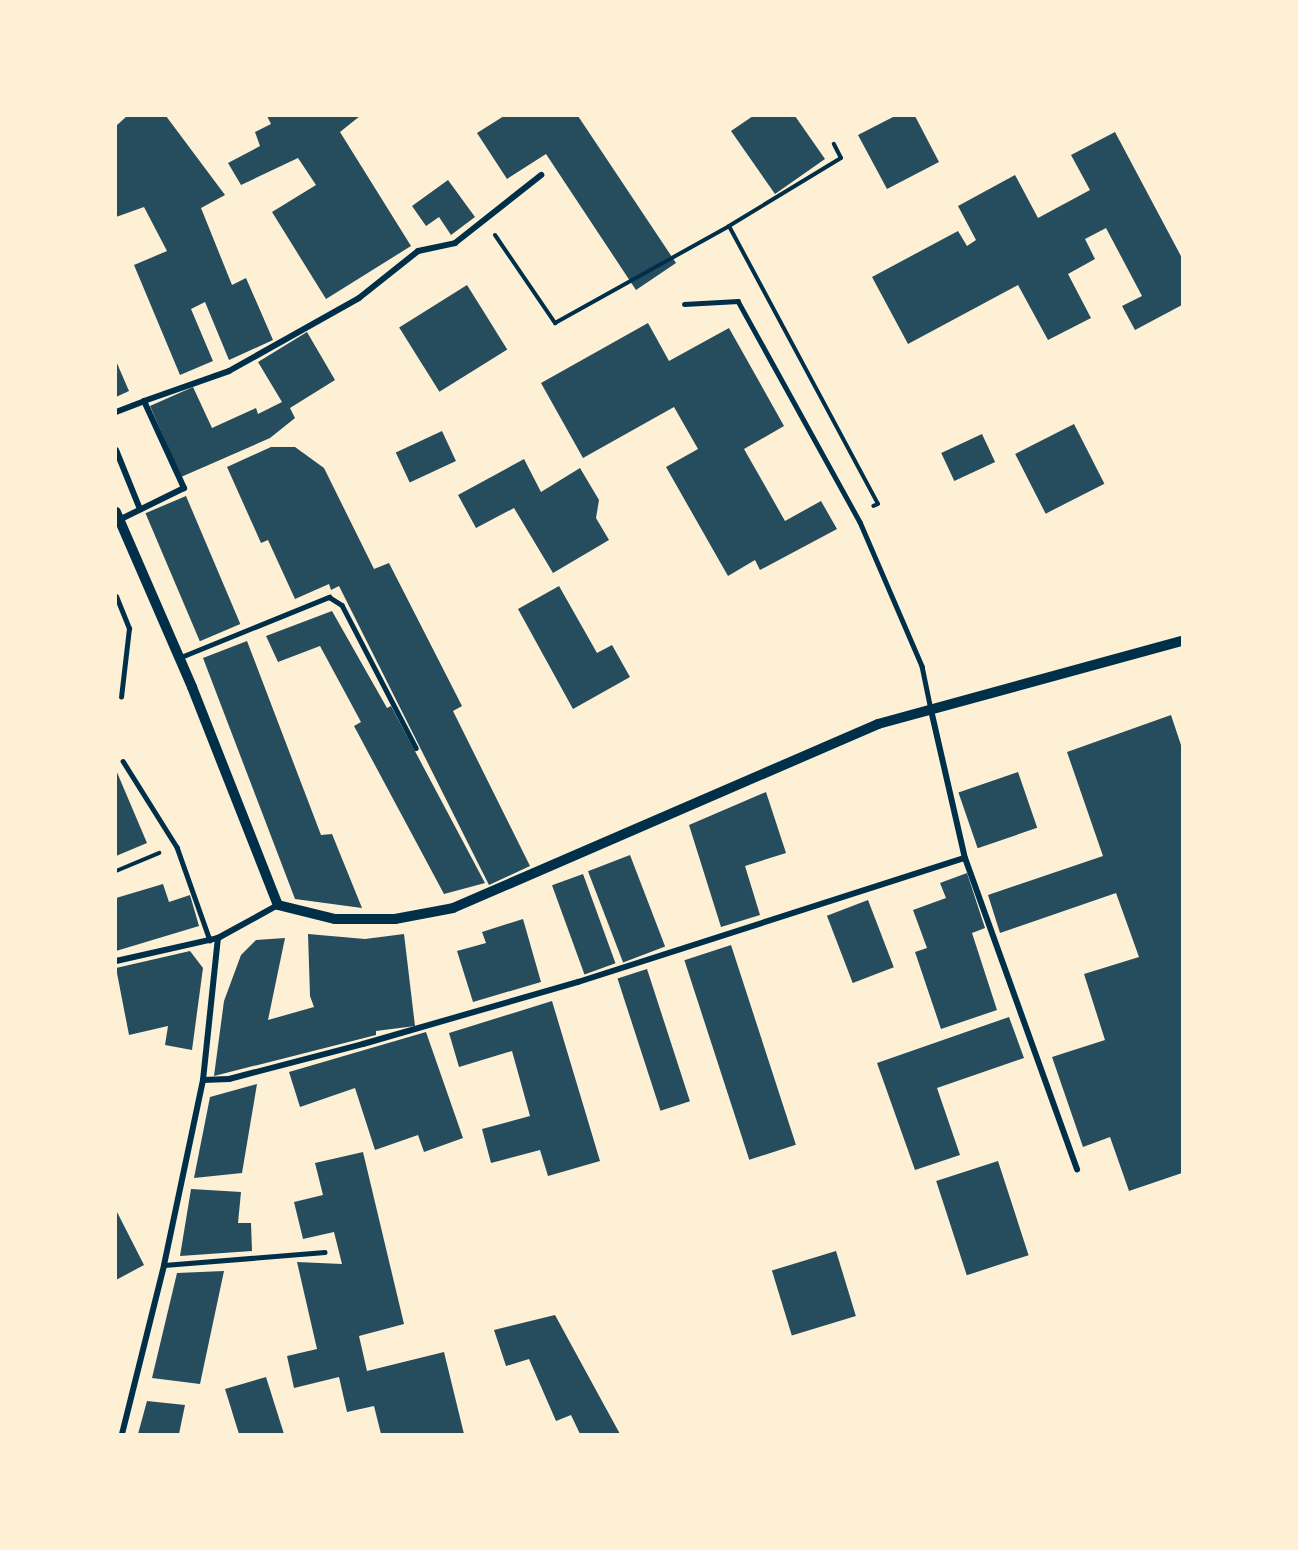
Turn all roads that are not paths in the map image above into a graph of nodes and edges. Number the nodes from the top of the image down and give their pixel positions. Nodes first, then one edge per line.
1 (541, 175) dead end
2 (684, 304) dead end
3 (144, 401) junction
4 (116, 412) edge
5 (116, 450) edge
6 (140, 509) junction
7 (117, 516) edge
8 (116, 596) edge
9 (1182, 641) edge
10 (178, 658) junction
11 (122, 697) dead end
12 (931, 710) junction
13 (416, 748) dead end
14 (123, 761) dead end
15 (964, 858) junction
16 (278, 905) junction
17 (218, 938) junction
18 (210, 940) junction
19 (116, 961) edge
20 (203, 1080) junction
21 (1077, 1168) dead end
22 (324, 1252) dead end
23 (164, 1265) junction
24 (122, 1434) edge

1 - 3 street
2 - 12 lane
3 - 4 street
3 - 6 street
5 - 6 street
6 - 7 street
7 - 10 street
8 - 11 street
9 - 12 street
10 - 13 lane
10 - 16 street
12 - 15 street
12 - 16 street
14 - 18 lane
15 - 20 street
15 - 21 street
16 - 17 street
17 - 18 street
17 - 20 street
18 - 19 street
20 - 23 street
22 - 23 lane
23 - 24 street

